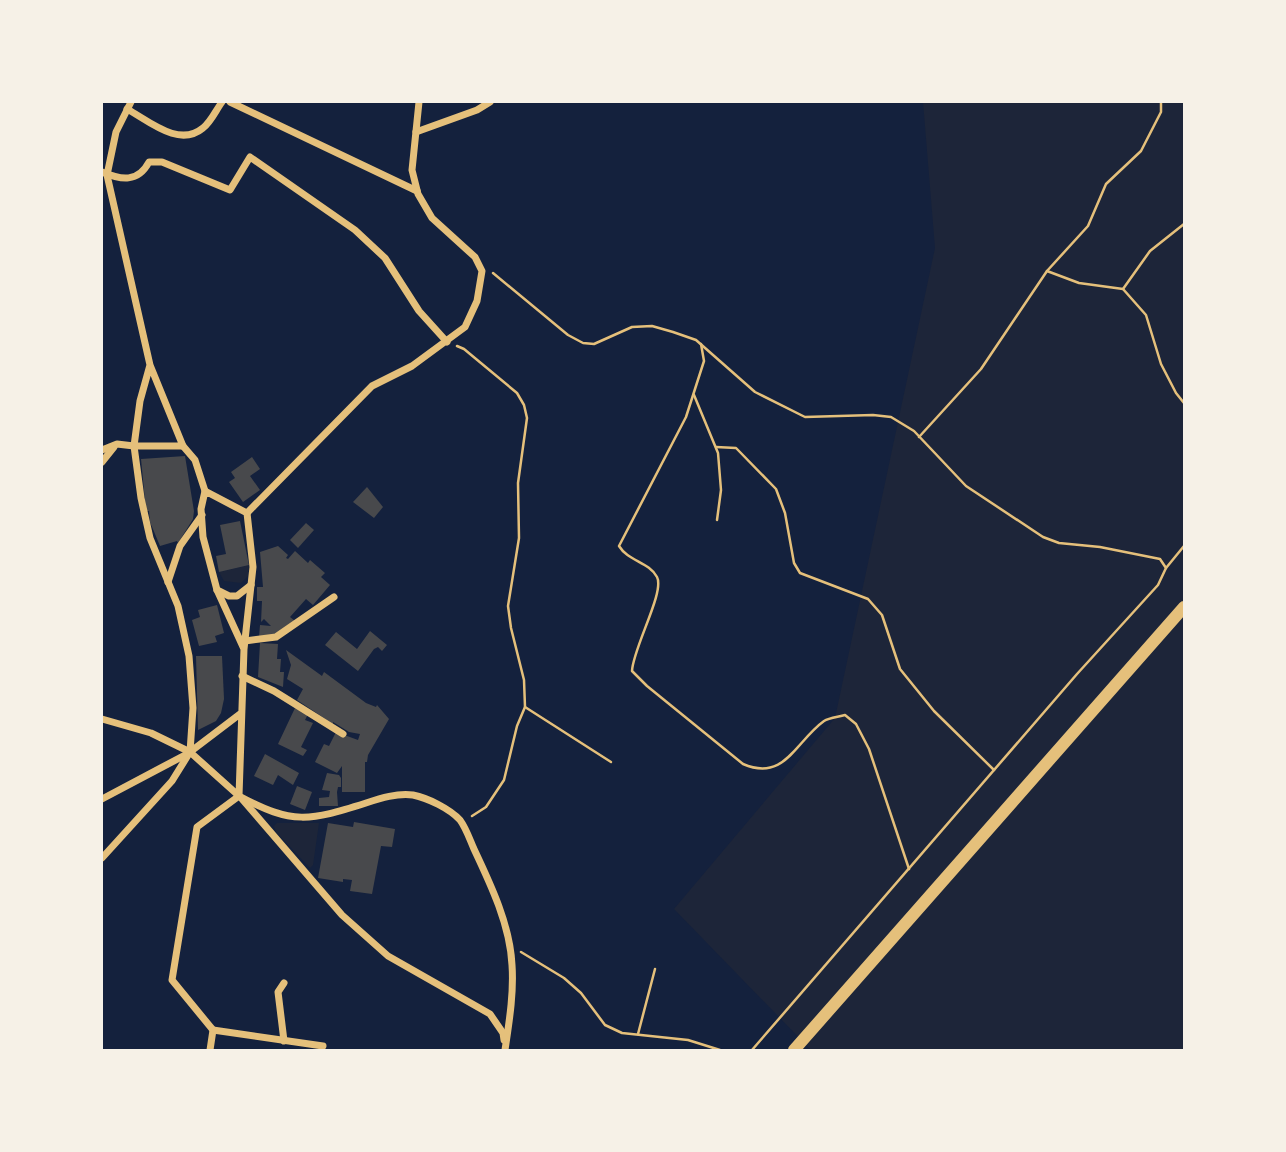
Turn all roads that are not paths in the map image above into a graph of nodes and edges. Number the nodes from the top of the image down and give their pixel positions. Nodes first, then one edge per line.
1 (222, 102) edge
2 (230, 102) edge
3 (419, 102) edge
4 (490, 102) edge
5 (129, 106) edge
6 (416, 132) junction
7 (104, 173) edge
8 (417, 191) junction
9 (447, 342) junction
10 (150, 365) junction
11 (117, 444) junction
12 (134, 446) junction
13 (183, 446) junction
14 (102, 450) edge
15 (102, 462) edge
16 (205, 491) junction
17 (247, 513) junction
18 (202, 515) junction
19 (168, 582) junction
20 (251, 585) junction
21 (217, 590) junction
22 (334, 597) dead end
23 (1185, 607) edge
24 (244, 645) junction
25 (242, 676) junction
26 (240, 714) junction
27 (102, 719) edge
28 (344, 734) dead end
29 (190, 752) junction
30 (239, 796) junction
31 (102, 799) edge
32 (102, 858) edge
33 (284, 983) dead end
34 (213, 1030) junction
35 (284, 1041) junction
36 (323, 1045) dead end
37 (210, 1051) edge
38 (505, 1051) edge
39 (794, 1051) edge

1 - 5 street
2 - 8 street
3 - 6 street
4 - 6 street
5 - 7 street
6 - 8 street
7 - 9 street
7 - 10 street
8 - 9 street
9 - 17 street
10 - 12 street
10 - 13 street
11 - 12 street
11 - 14 street
11 - 15 street
12 - 13 street
12 - 19 street
13 - 16 street
16 - 17 street
16 - 18 street
17 - 20 street
18 - 19 street
18 - 21 street
19 - 29 street
20 - 21 street
20 - 24 street
21 - 24 street
22 - 24 street
23 - 39 highway
24 - 25 street
25 - 26 street
25 - 28 street
26 - 29 street
26 - 30 street
27 - 29 street
29 - 30 street
29 - 31 street
29 - 32 street
30 - 34 street
30 - 38 street
30 - 38 street
33 - 35 street
34 - 35 street
34 - 37 street
35 - 36 street

